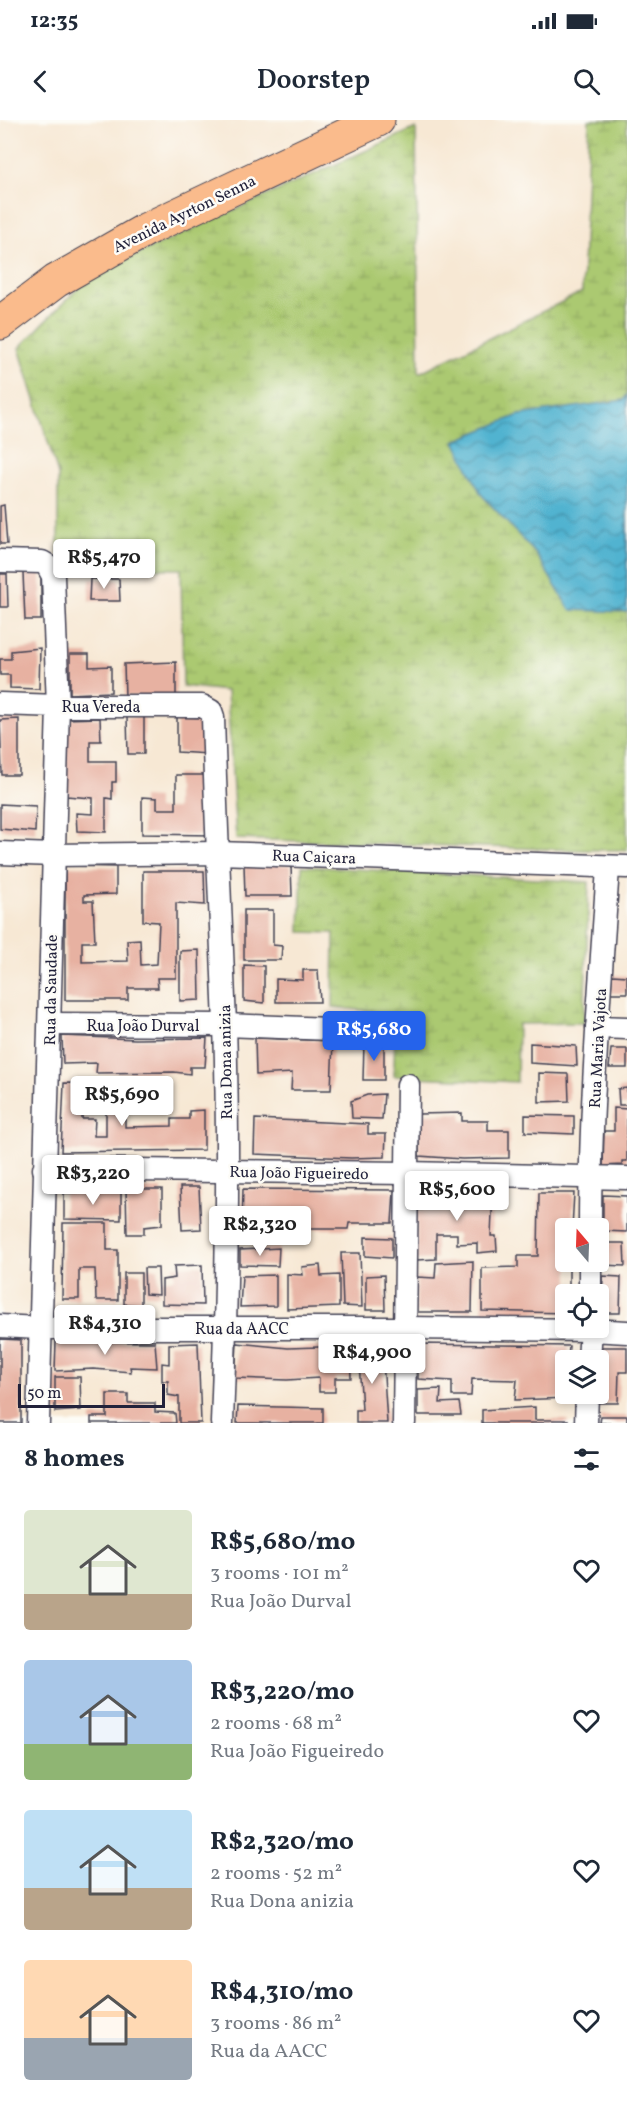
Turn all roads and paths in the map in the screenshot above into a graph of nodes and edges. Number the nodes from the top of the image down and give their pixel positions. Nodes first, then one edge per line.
1 (378, 120) edge
2 (0, 323) edge
3 (0, 561) edge
4 (0, 704) edge
5 (58, 706) junction
6 (202, 706) joint
7 (0, 853) edge
8 (218, 853) junction
9 (53, 855) junction
10 (618, 868) edge
11 (50, 1024) junction
12 (225, 1025) junction
13 (597, 1027) junction
14 (627, 1028) edge
15 (381, 1031) dead end
16 (408, 1085) dead end
17 (44, 1169) junction
18 (227, 1171) junction
19 (408, 1173) junction
20 (590, 1176) junction
21 (627, 1178) edge
22 (590, 1218) edge
23 (0, 1326) edge
24 (39, 1328) junction
25 (406, 1328) junction
26 (225, 1329) junction
27 (555, 1329) edge
28 (609, 1330) edge
29 (627, 1332) edge
30 (587, 1404) edge
31 (38, 1423) edge
32 (222, 1423) edge
33 (404, 1423) edge
34 (586, 1423) edge

1 - 2 main road, Avenida Ayrton Senna
3 - 5 street, Rua da Saudade
4 - 5 street, Rua Vereda
5 - 6 street, Rua Vereda
5 - 9 street, Rua da Saudade
6 - 8 street, Rua Dona anizia
7 - 9 street, Rua Caiçara
8 - 9 street, Rua Caiçara
8 - 10 street, Rua Caiçara
8 - 12 street, Rua Dona anizia
9 - 11 street, Rua da Saudade
10 - 13 street, Rua Maria Vajota
11 - 12 street, Rua João Durval
11 - 17 street, Rua da Saudade
12 - 15 street, Rua João Durval
12 - 18 street, Rua Dona anizia
13 - 14 street
13 - 20 street, Rua Maria Vajota
16 - 19 street
17 - 18 street, Rua João Figueiredo
17 - 24 street, Rua da Saudade
18 - 19 street, Rua João Figueiredo
18 - 26 street, Rua Dona anizia
19 - 20 street, Rua João Figueiredo
19 - 25 street
20 - 21 street, Rua João Figueiredo
20 - 22 street, Rua Maria Vajota
23 - 24 street, Rua da AACC
24 - 26 street, Rua da AACC
24 - 31 street, Rua da Saudade
25 - 26 street, Rua da AACC
25 - 27 street, Rua da AACC
25 - 33 street
26 - 32 street, Rua Dona anizia
28 - 29 street, Rua da AACC
30 - 34 street

